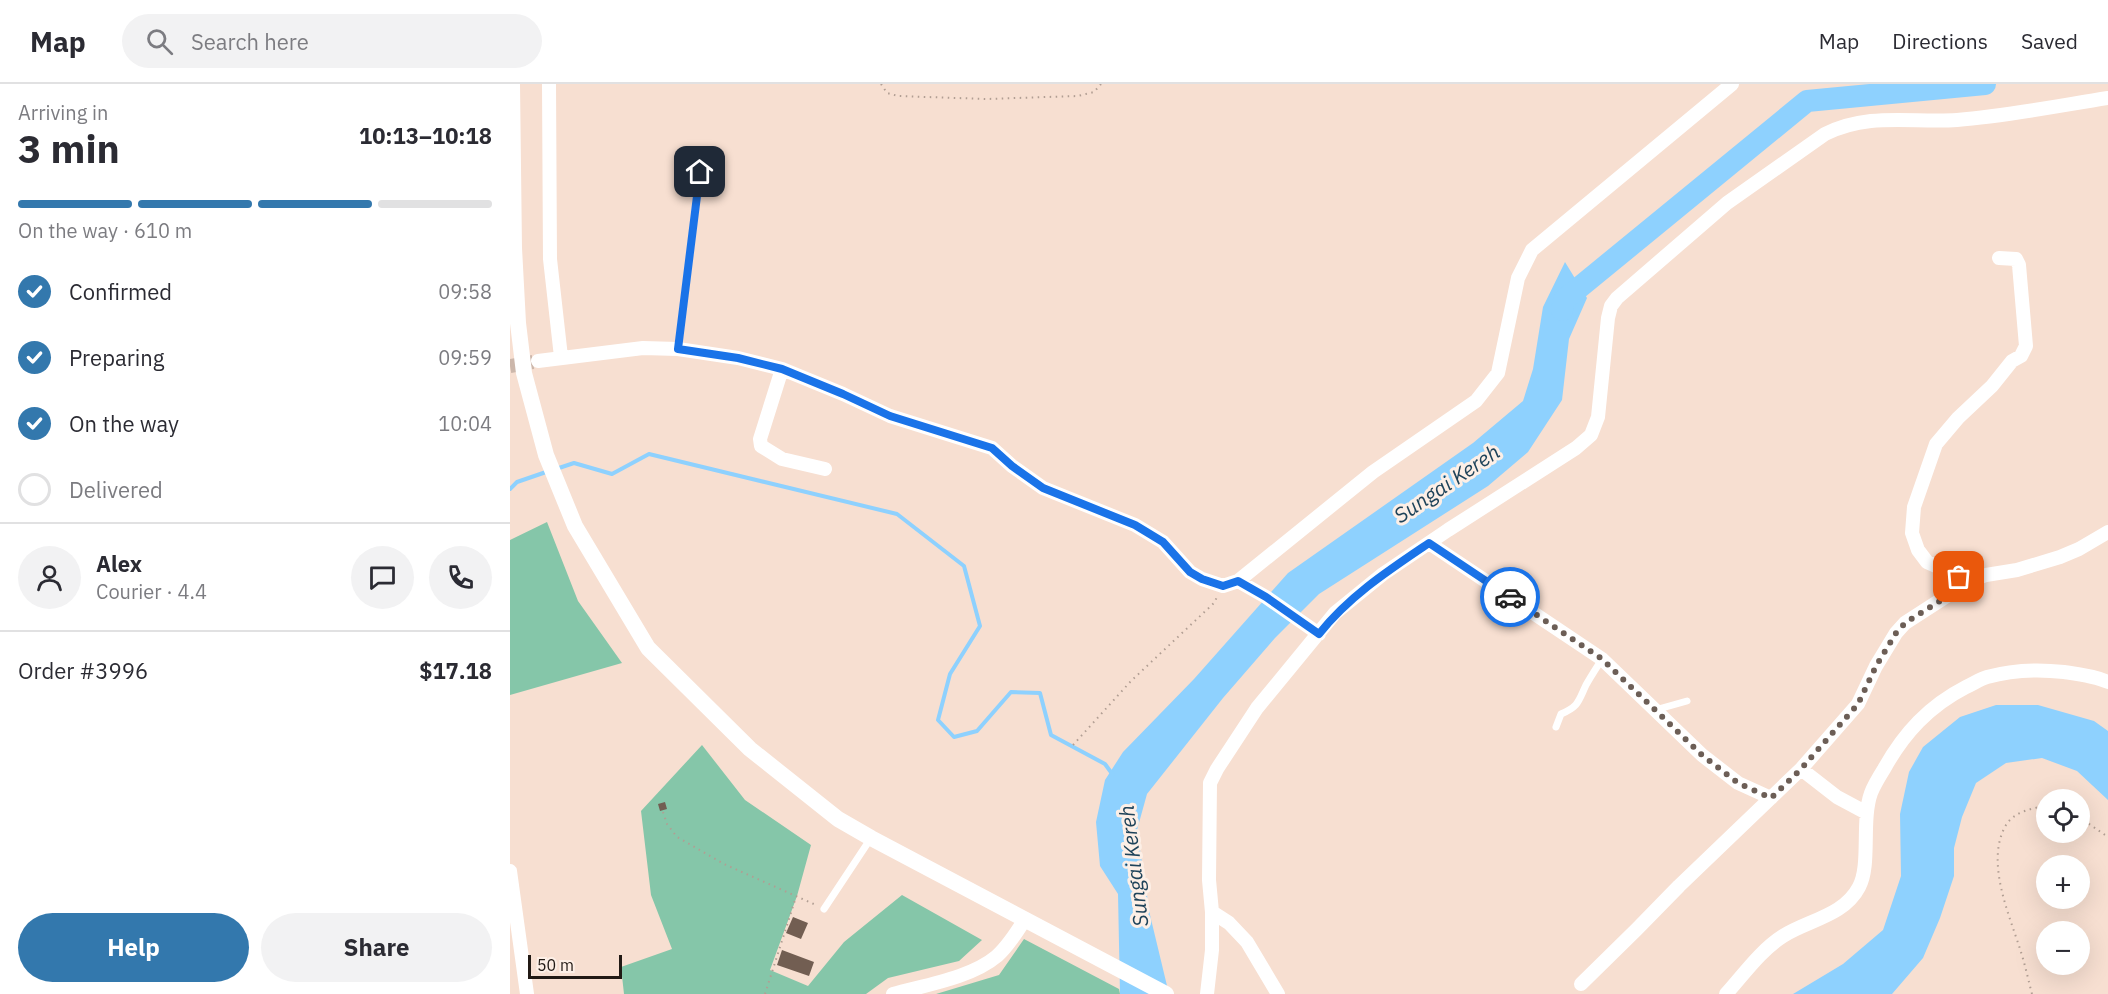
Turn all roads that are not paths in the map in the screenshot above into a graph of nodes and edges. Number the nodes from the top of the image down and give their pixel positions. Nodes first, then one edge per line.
1 (512, 84) edge
2 (549, 84) edge
3 (1732, 84) edge
4 (2108, 98) edge
5 (700, 172) dead end
6 (1999, 258) dead end
7 (678, 349) junction
8 (561, 357) junction
9 (538, 361) tunnel mouth
10 (782, 369) junction
11 (825, 469) dead end
12 (2108, 532) edge
13 (1429, 543) junction
14 (1238, 581) junction
15 (1970, 582) junction
16 (1315, 631) junction
17 (1602, 659) junction
18 (2108, 682) edge
19 (1687, 701) dead end
20 (1655, 710) junction
21 (1556, 727) dead end
22 (1801, 769) junction
23 (1771, 798) junction
24 (1865, 812) junction
25 (871, 838) junction
26 (510, 871) edge
27 (824, 909) road end
28 (1212, 912) junction
29 (1024, 919) junction
30 (1581, 984) dead end
31 (527, 994) edge
32 (893, 994) edge
33 (1166, 994) edge
34 (1207, 994) edge
35 (1278, 994) edge
36 (1726, 994) edge

1 - 25 street
2 - 8 street
3 - 14 street
4 - 13 street
5 - 7 lane
6 - 15 street
7 - 8 street
7 - 10 street
8 - 9 street
10 - 11 street
10 - 14 street
12 - 15 street
13 - 16 street
13 - 17 street
14 - 16 street
15 - 22 street
16 - 28 street
17 - 20 street
17 - 21 lane
18 - 24 street
19 - 20 lane
20 - 23 street
22 - 23 street
22 - 24 street
23 - 30 street
24 - 36 street
25 - 27 lane
25 - 29 street
26 - 31 street
28 - 34 street
28 - 35 street
29 - 32 street
29 - 33 street

